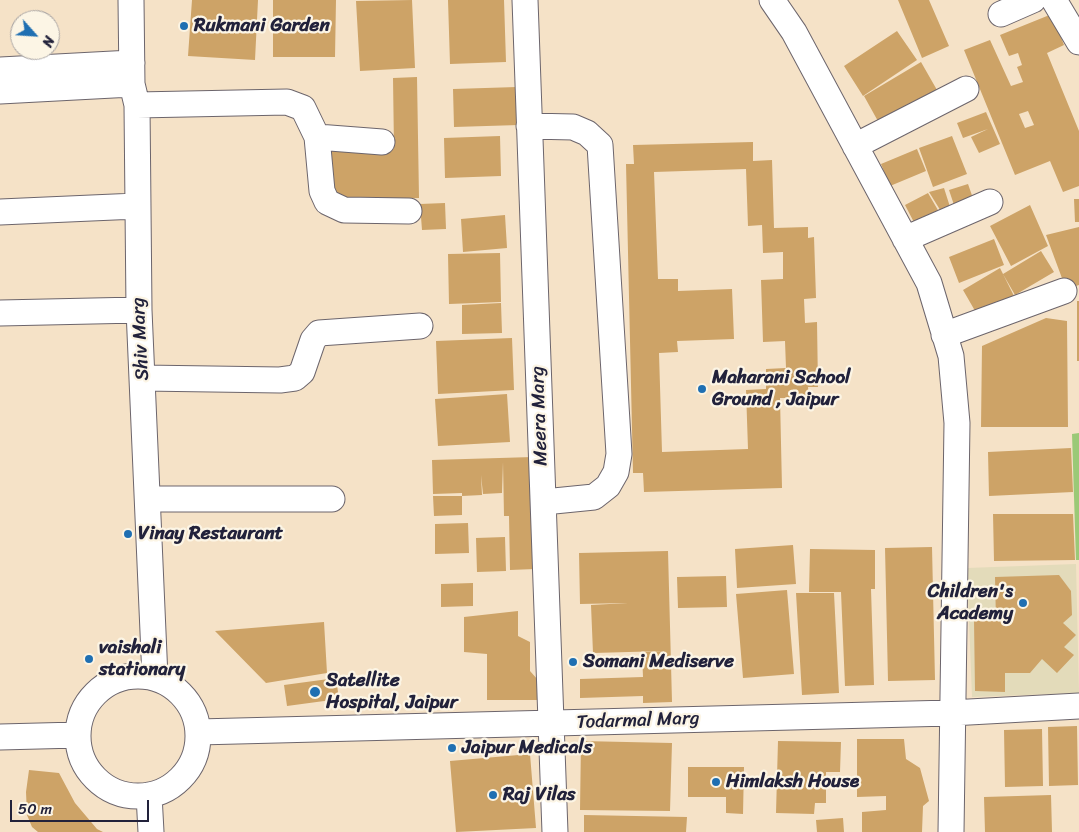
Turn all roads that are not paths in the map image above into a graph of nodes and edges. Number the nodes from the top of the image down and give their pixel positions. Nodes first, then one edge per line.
1 (131, 0) edge
2 (525, 0) edge
3 (772, 0) edge
4 (1033, 0) edge
5 (1054, 0) edge
6 (1001, 14) dead end
7 (1079, 42) edge
8 (0, 70) edge
9 (134, 84) junction
10 (966, 89) dead end
11 (0, 91) edge
12 (530, 126) junction
13 (317, 137) junction
14 (382, 142) dead end
15 (855, 146) junction
16 (990, 202) dead end
17 (137, 206) junction
18 (0, 212) edge
19 (410, 212) dead end
20 (905, 238) junction
21 (1064, 291) dead end
22 (139, 310) junction
23 (0, 313) edge
24 (420, 326) dead end
25 (944, 335) junction
26 (143, 378) junction
27 (148, 499) junction
28 (332, 499) dead end
29 (544, 502) junction
30 (155, 678) junction
31 (1079, 706) edge
32 (951, 713) junction
33 (552, 723) junction
34 (198, 732) junction
35 (78, 734) junction
36 (0, 737) edge
37 (149, 795) junction
38 (151, 832) edge
39 (555, 832) edge
40 (951, 832) edge

1 - 9 street, Shiv Marg
2 - 12 street, Meera Marg
3 - 15 street
4 - 6 street
5 - 7 street
8 - 9 street
9 - 11 street
9 - 13 street
9 - 17 street, Shiv Marg
10 - 15 street
12 - 29 street, Meera Marg
12 - 29 street
13 - 14 street
13 - 19 street
15 - 20 street
16 - 20 street
17 - 18 street
17 - 22 street, Shiv Marg
20 - 25 street
21 - 25 street
22 - 23 street
22 - 26 street, Shiv Marg
24 - 26 street
25 - 32 street
26 - 27 street, Shiv Marg
27 - 28 street
27 - 30 street, Shiv Marg
29 - 33 street, Meera Marg
30 - 34 street
30 - 35 street
31 - 32 street, Todarmal Marg
32 - 33 street, Todarmal Marg
32 - 40 street
33 - 34 street, Todarmal Marg
33 - 39 street, Meera Marg
34 - 37 street
35 - 36 street
35 - 37 street
37 - 38 street

